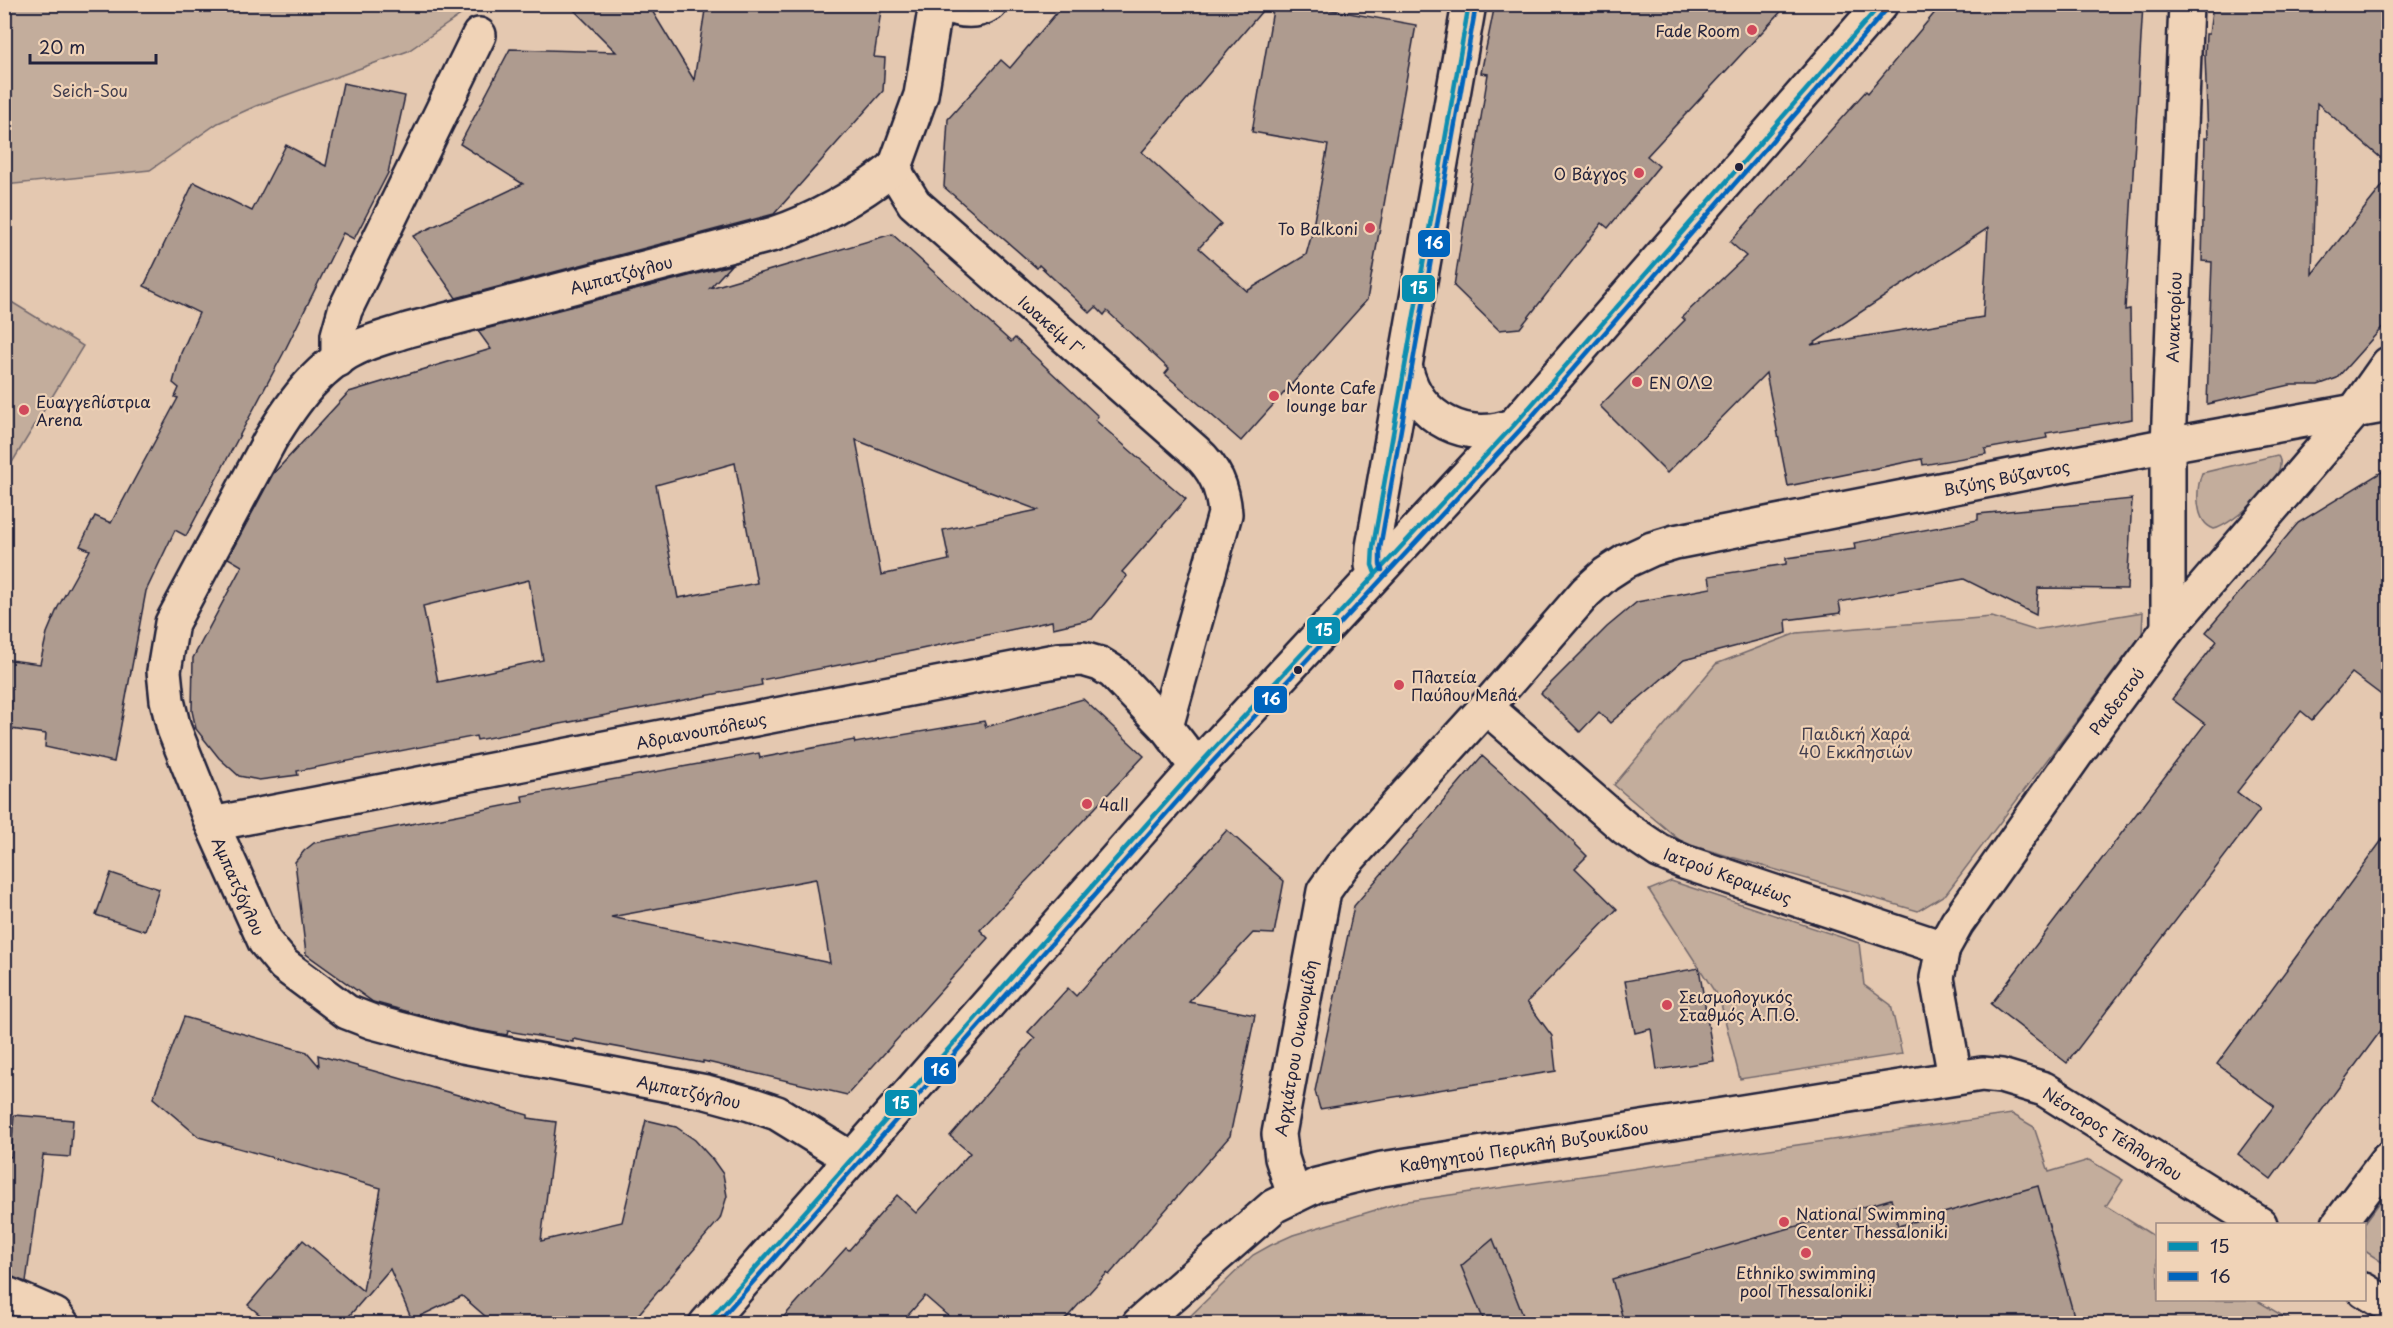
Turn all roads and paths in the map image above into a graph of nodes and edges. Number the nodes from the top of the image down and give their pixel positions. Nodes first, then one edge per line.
1 (936, 4) edge
2 (943, 4) edge
3 (990, 4) edge
4 (1469, 4) edge
5 (1881, 4) edge
6 (2186, 4) edge
7 (479, 35) dead end
8 (895, 167) junction
9 (338, 360) junction
10 (2388, 364) edge
11 (1406, 370) junction
12 (2388, 405) edge
13 (2354, 412) junction
14 (1514, 425) junction
15 (2168, 445) junction
16 (1375, 573) junction
17 (2168, 629) junction
18 (1486, 707) junction
19 (1166, 727) junction
20 (1197, 767) junction
21 (212, 824) junction
22 (1943, 948) junction
23 (1955, 1077) junction
24 (850, 1158) junction
25 (2388, 1159) edge
26 (1294, 1195) junction
27 (2258, 1223) edge
28 (2339, 1223) edge
29 (2366, 1291) edge
30 (4, 1293) edge
31 (2388, 1305) edge
32 (62, 1323) edge
33 (706, 1323) edge
34 (1139, 1323) edge

1 - 8 street
2 - 3 street
4 - 11 street
5 - 14 street
6 - 15 street, Ανακτορίου
7 - 9 street
8 - 9 street, Αμπατζόγλου
8 - 19 street, Ιωακείμ Γ'
9 - 21 street, Αμπατζόγλου
10 - 13 street, Ραιδεστού
11 - 14 street
11 - 16 street
12 - 13 street, Βιζύης Βύζαντος
13 - 15 street, Βιζύης Βύζαντος
13 - 17 street, Ραιδεστού
14 - 16 street
15 - 17 street, Ανακτορίου
15 - 18 street, Βιζύης Βύζαντος
16 - 20 street
17 - 22 street, Ραιδεστού
18 - 22 street, Ιατρού Κεραμέως
18 - 26 street, Αρχιάτρου Οικονομίδη
19 - 20 street
19 - 21 street, Αδριανουπόλεως
20 - 24 street
21 - 24 street, Αμπατζόγλου
22 - 23 street, Ραιδεστού
23 - 26 street, Καθηγητού Περικλή Βυζουκίδου
23 - 27 street, Νέστορος Τέλλογλου
24 - 33 street
25 - 28 street
26 - 34 street, Καθηγητού Περικλή Βυζουκίδου
29 - 31 street
30 - 32 street

